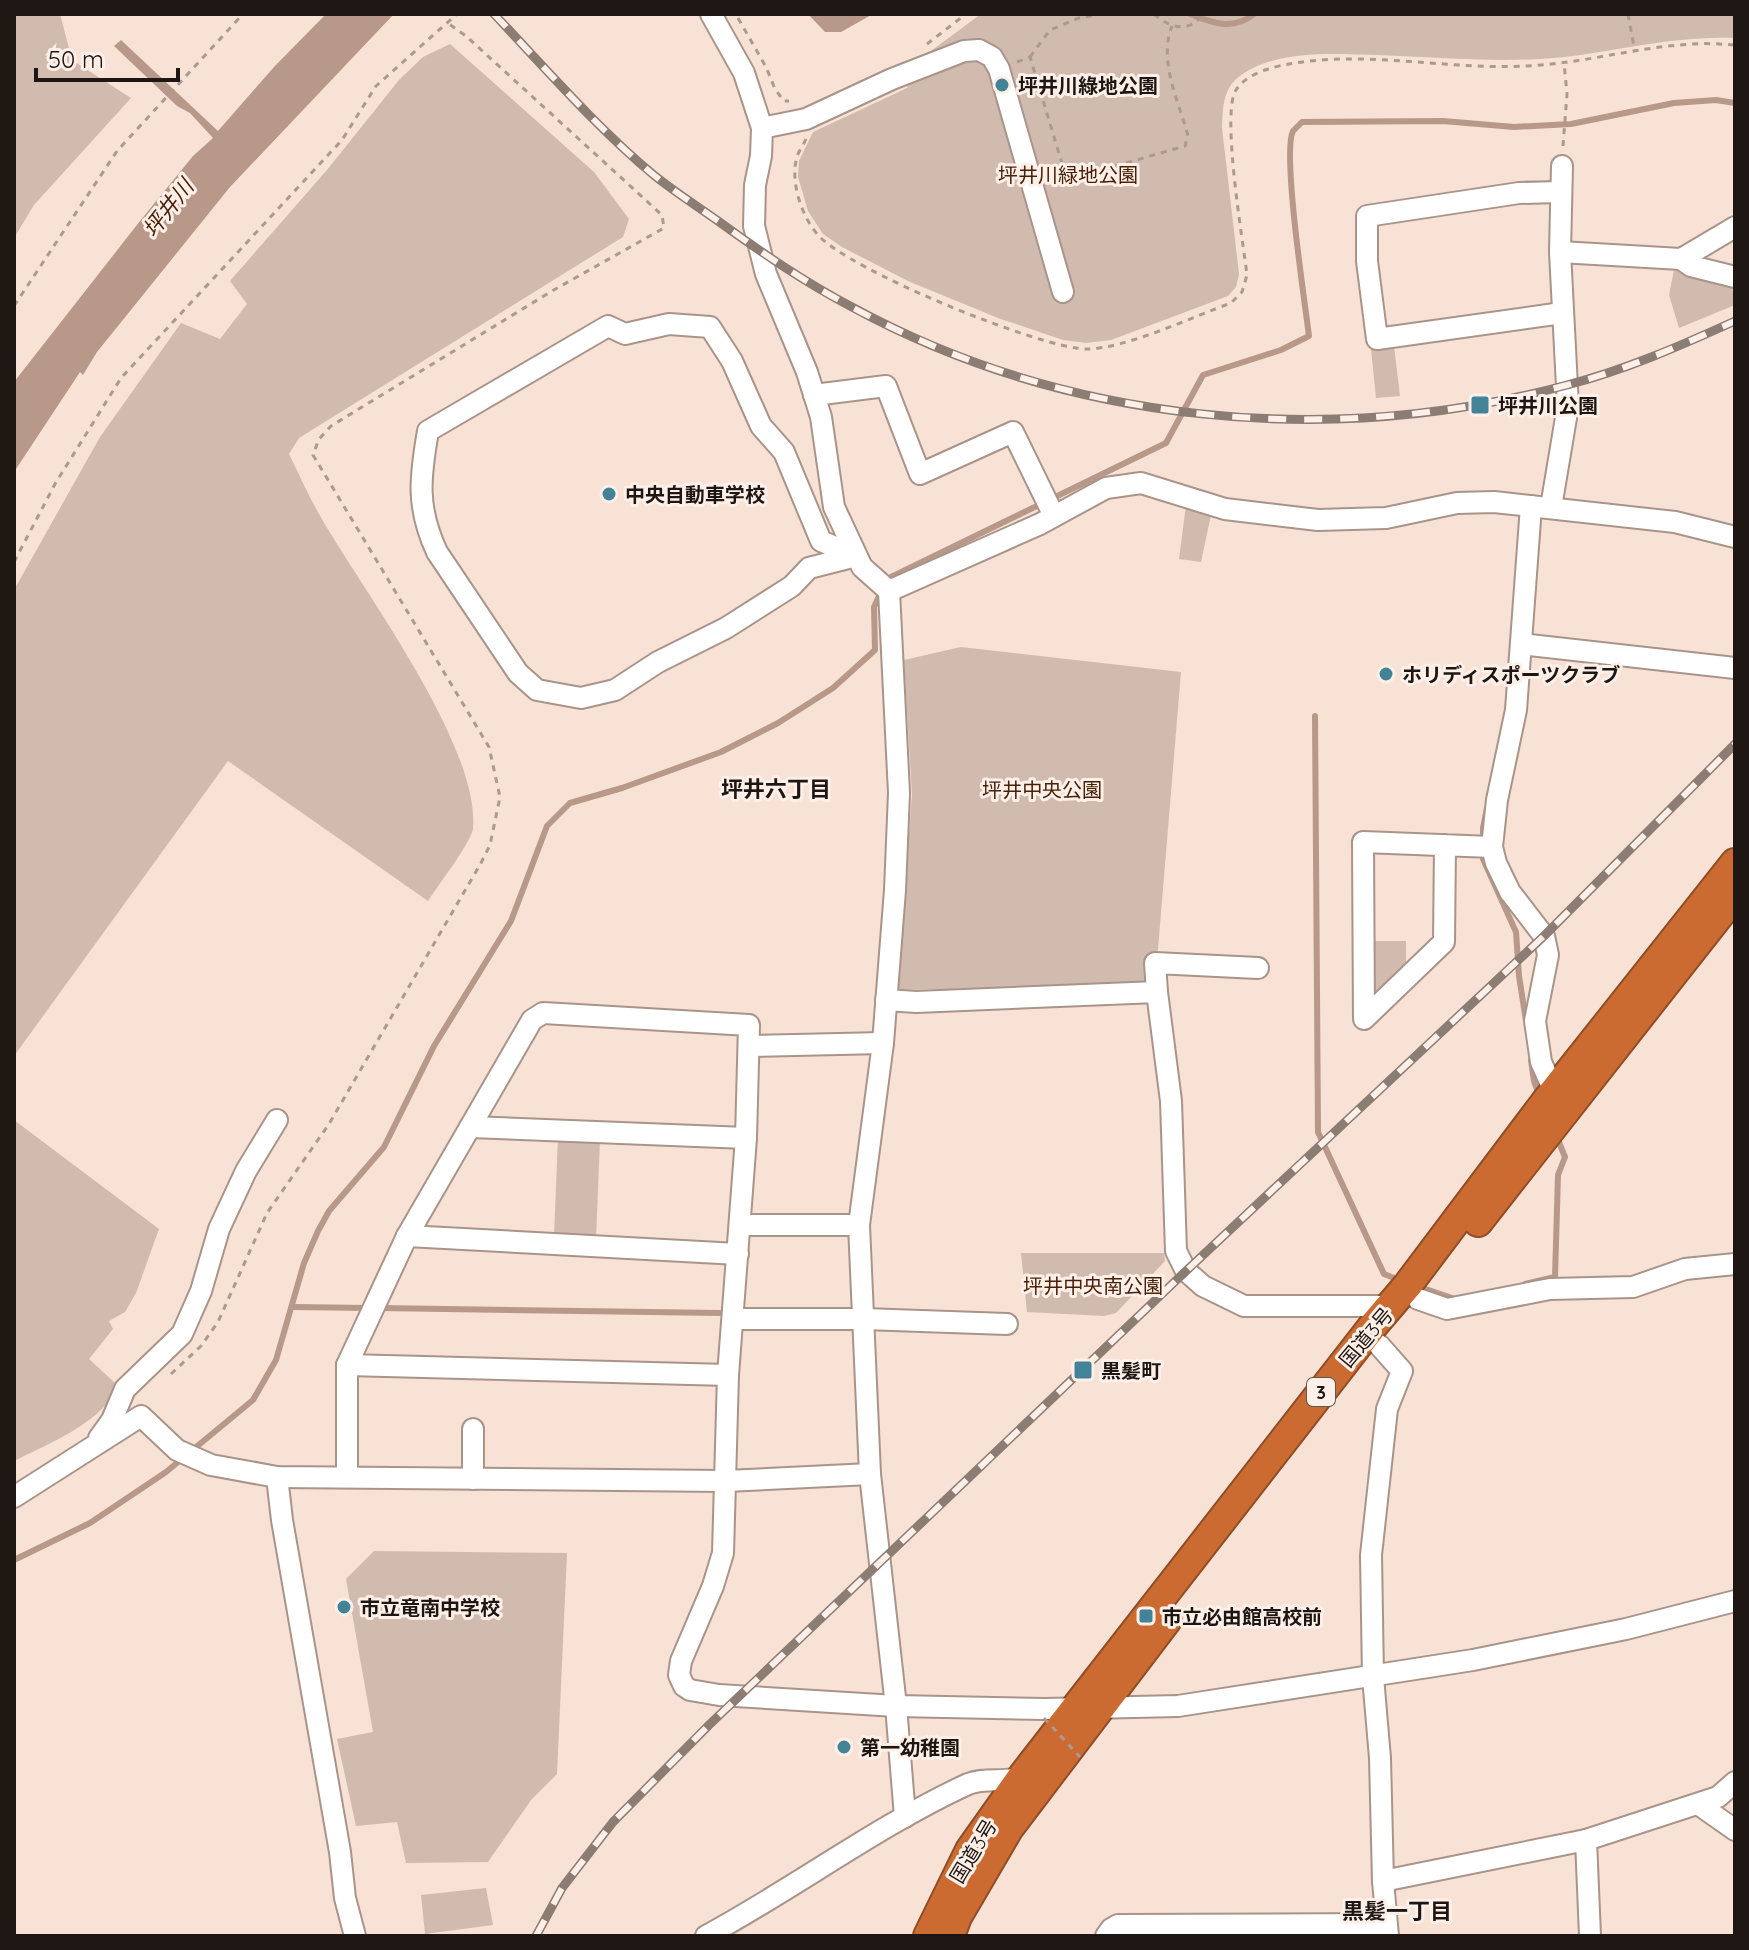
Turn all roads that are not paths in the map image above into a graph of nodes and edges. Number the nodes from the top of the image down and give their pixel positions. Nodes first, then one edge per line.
1 (711, 14) edge
2 (762, 128) junction
3 (1562, 157) road end
4 (1560, 192) junction
5 (1735, 227) edge
6 (1560, 252) junction
7 (1681, 259) junction
8 (1735, 277) edge
9 (1063, 292) dead end
10 (1562, 313) junction
11 (814, 395) junction
12 (1541, 507) junction
13 (1052, 511) junction
14 (1735, 537) edge
15 (859, 562) junction
16 (889, 591) junction
17 (1521, 644) junction
18 (1735, 668) edge
19 (1445, 845) junction
20 (1485, 847) junction
21 (1735, 863) edge
22 (1735, 895) edge
23 (1258, 968) dead end
24 (1157, 992) junction
25 (886, 1000) junction
26 (883, 1043) junction
27 (750, 1046) junction
28 (1554, 1091) junction
29 (277, 1120) dead end
30 (470, 1127) junction
31 (746, 1138) junction
32 (740, 1225) junction
33 (859, 1225) junction
34 (407, 1236) junction
35 (738, 1254) junction
36 (1735, 1264) edge
37 (1404, 1303) junction
38 (734, 1319) junction
39 (864, 1319) junction
40 (1007, 1324) dead end
41 (1379, 1345) junction
42 (347, 1365) junction
43 (728, 1375) junction
44 (473, 1429) dead end
45 (94, 1445) junction
46 (870, 1474) junction
47 (277, 1477) junction
48 (347, 1477) junction
49 (473, 1479) junction
50 (726, 1481) junction
51 (14, 1497) edge
52 (1735, 1601) edge
53 (1373, 1677) junction
54 (896, 1706) junction
55 (1089, 1707) junction
56 (1074, 1753) junction
57 (1021, 1778) junction
58 (1735, 1782) edge
59 (1698, 1804) junction
60 (905, 1817) junction
61 (1735, 1830) edge
62 (1586, 1840) junction
63 (1383, 1881) junction
64 (1387, 1930) edge
65 (355, 1936) edge
66 (706, 1936) edge
67 (928, 1936) edge
68 (950, 1936) edge
69 (1106, 1936) edge
70 (1590, 1936) edge

1 - 2 street
2 - 9 street
2 - 11 street
3 - 4 street
4 - 6 street
4 - 10 street
5 - 7 street
6 - 7 street
6 - 10 street
7 - 8 street
10 - 12 street
11 - 13 street
11 - 15 street
12 - 13 street
12 - 14 street
12 - 17 street
13 - 16 street
15 - 15 street
15 - 16 street
16 - 25 street
17 - 18 street
17 - 20 street
19 - 19 street
19 - 20 street
20 - 28 street
21 - 28 highway, 国道3号 / 3
22 - 37 highway, 国道3号 / 3
23 - 24 street
24 - 25 street
24 - 37 street
25 - 26 street
26 - 27 street
26 - 33 street
27 - 30 street
27 - 31 street
28 - 37 highway, 国道3号 / 3
29 - 45 street
30 - 31 street
30 - 34 street
31 - 32 street
32 - 33 street
32 - 35 street
33 - 39 street
34 - 35 street
34 - 42 street
35 - 38 street
36 - 37 street
37 - 41 highway, 国道3号 / 3
37 - 55 highway, 国道3号 / 3
38 - 39 street
38 - 43 street
39 - 40 street
39 - 46 street
41 - 53 street
41 - 55 highway, 国道3号 / 3
42 - 43 street
42 - 48 street
43 - 50 street
44 - 49 street
45 - 47 street
45 - 51 street
46 - 50 street
46 - 54 street
47 - 48 street
47 - 65 street
48 - 49 street
49 - 50 street
50 - 54 street
52 - 53 street
53 - 55 street
53 - 63 street
54 - 55 street
54 - 60 street
55 - 56 highway, 国道3号 / 3
55 - 57 highway, 国道3号 / 3
56 - 57 street
56 - 68 highway, 国道3号 / 3
57 - 60 street
57 - 67 highway, 国道3号 / 3
58 - 59 street
59 - 61 street
59 - 62 street
60 - 66 street
62 - 63 street
62 - 70 street
63 - 64 street
64 - 69 street

